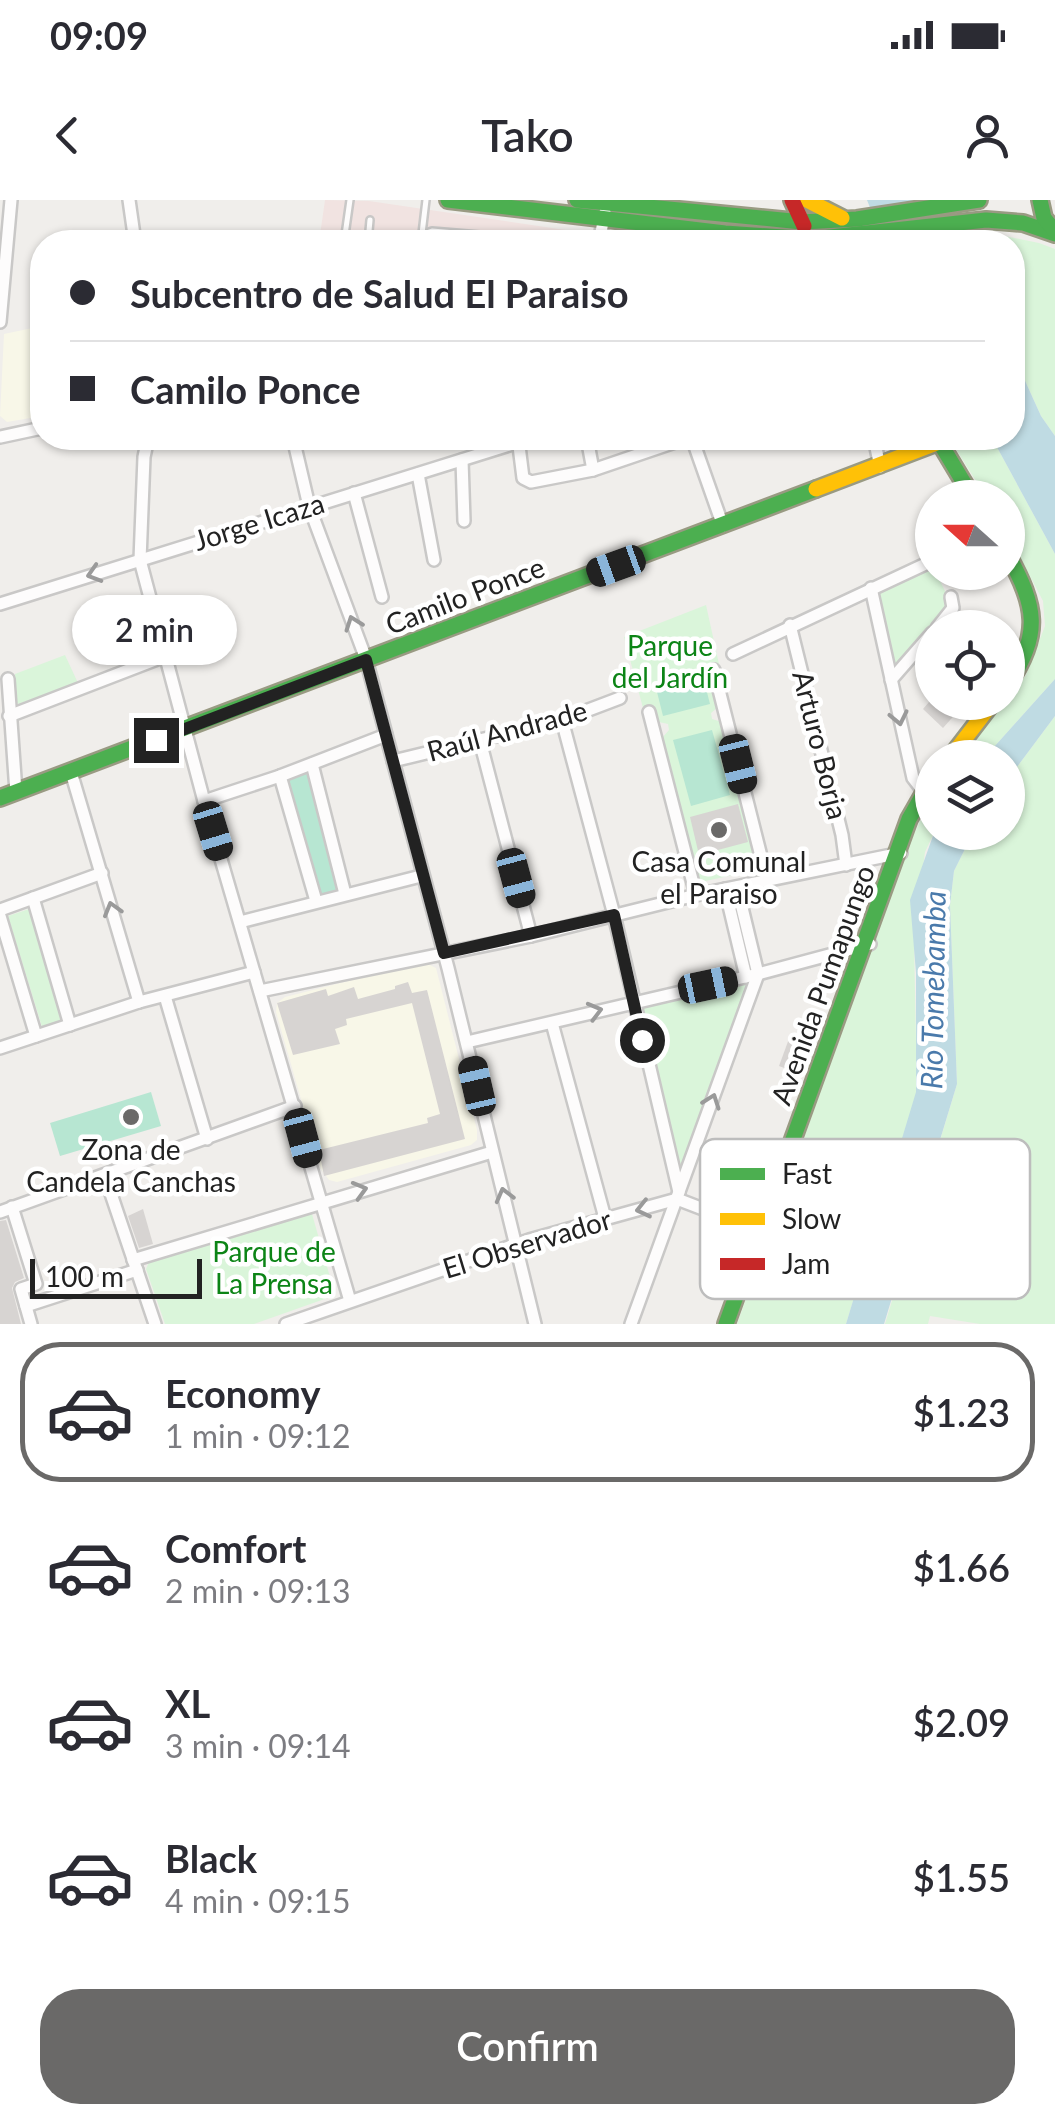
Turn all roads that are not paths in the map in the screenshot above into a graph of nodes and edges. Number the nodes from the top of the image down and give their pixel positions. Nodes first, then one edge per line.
1 (129, 200) edge
2 (350, 200) edge
3 (426, 200) edge
4 (448, 200) edge
5 (578, 200) edge
6 (792, 200) edge
7 (807, 200) edge
8 (977, 200) edge
9 (1040, 200) edge
10 (7, 203) edge
11 (605, 211) junction
12 (370, 220) dead end
13 (802, 222) junction
14 (133, 230) edge
15 (346, 230) edge
16 (369, 230) edge
17 (422, 230) edge
18 (601, 230) edge
19 (720, 230) edge
20 (734, 230) edge
21 (807, 230) edge
22 (846, 230) edge
23 (850, 230) edge
24 (855, 230) edge
25 (864, 230) edge
26 (1055, 233) edge
27 (0, 322) edge
28 (30, 431) edge
29 (0, 437) edge
30 (147, 450) edge
31 (296, 450) edge
32 (490, 450) edge
33 (519, 450) edge
34 (589, 450) edge
35 (653, 450) edge
36 (694, 450) edge
37 (876, 450) edge
38 (919, 450) edge
39 (947, 450) edge
40 (462, 460) junction
41 (880, 467) junction
42 (593, 470) junction
43 (418, 474) junction
44 (963, 480) edge
45 (354, 494) junction
46 (309, 506) junction
47 (464, 521) dead end
48 (723, 526) junction
49 (140, 560) junction
50 (434, 560) dead end
51 (915, 569) edge
52 (1025, 586) edge
53 (871, 588) junction
54 (382, 597) dead end
55 (952, 597) dead end
56 (0, 604) edge
57 (950, 610) edge
58 (790, 625) junction
59 (915, 653) edge
60 (733, 654) dead end
61 (1025, 655) edge
62 (165, 656) junction
63 (366, 660) junction
64 (714, 670) dead end
65 (8, 679) dead end
66 (891, 680) junction
67 (620, 698) dead end
68 (649, 712) dead end
69 (10, 716) junction
70 (562, 720) junction
71 (979, 720) edge
72 (184, 729) junction
73 (386, 735) junction
74 (964, 740) edge
75 (480, 742) junction
76 (393, 762) junction
77 (312, 764) junction
78 (71, 772) junction
79 (280, 776) junction
80 (915, 780) edge
81 (8, 795) edge
82 (204, 801) junction
83 (915, 818) edge
84 (900, 854) junction
85 (846, 865) junction
86 (102, 872) junction
87 (422, 876) junction
88 (767, 880) junction
89 (731, 888) junction
90 (345, 894) junction
91 (696, 895) junction
92 (32, 898) junction
93 (316, 900) junction
94 (0, 913) edge
95 (614, 915) junction
96 (240, 922) junction
97 (531, 936) junction
98 (868, 944) junction
99 (444, 953) junction
100 (254, 972) junction
101 (752, 976) junction
102 (260, 991) junction
103 (164, 996) junction
104 (632, 1001) junction
105 (140, 1002) junction
106 (552, 1023) junction
107 (70, 1025) junction
108 (36, 1036) junction
109 (466, 1042) junction
110 (0, 1048) edge
111 (294, 1106) junction
112 (206, 1139) junction
113 (798, 1139) edge
114 (492, 1152) junction
115 (105, 1176) junction
116 (678, 1195) junction
117 (320, 1201) junction
118 (700, 1205) edge
119 (6, 1210) edge
120 (605, 1218) junction
121 (516, 1245) junction
122 (135, 1265) junction
123 (736, 1299) edge
124 (350, 1301) junction
125 (26, 1306) junction
126 (31, 1324) edge
127 (155, 1324) edge
128 (286, 1324) edge
129 (534, 1324) edge
130 (631, 1324) edge
131 (726, 1324) edge

1 - 14 street
2 - 15 lane
3 - 17 lane
4 - 11 main road
5 - 11 main road
6 - 13 main road
7 - 23 main road
8 - 24 main road
9 - 26 main road
10 - 27 street
11 - 18 street
11 - 19 main road
12 - 16 lane
13 - 20 main road
13 - 21 main road
13 - 22 main road
25 - 26 main road
28 - 29 street
30 - 49 street
31 - 46 street
32 - 40 street, Jorge Icaza
33 - 42 street
34 - 42 street
35 - 42 street
36 - 48 street
37 - 41 street
38 - 41 main road, Camilo Ponce
39 - 44 main road
40 - 43 street, Jorge Icaza
40 - 47 street
41 - 48 main road, Camilo Ponce
43 - 45 street, Jorge Icaza
43 - 50 street
45 - 46 street, Jorge Icaza
45 - 54 street
46 - 49 street, Jorge Icaza
63 -> 46 street
48 - 63 main road, Camilo Ponce
49 -> 56 street, Jorge Icaza
49 - 62 street
51 - 53 street
52 - 61 main road
53 - 58 street
53 - 66 street
55 - 57 street
58 - 60 street
58 - 85 street, Arturo Borja
59 - 66 street
62 - 69 street
62 - 72 street
63 - 72 main road, Camilo Ponce
63 - 73 street
64 - 88 street
65 - 69 street
66 -> 80 street
67 - 70 street, Raúl Andrade
68 - 91 street
69 - 81 street
70 - 75 street, Raúl Andrade
70 - 95 street
71 - 74 main road
72 - 78 main road, Camilo Ponce
72 - 82 street
73 - 76 street
73 - 77 street, Raúl Andrade
75 - 76 street, Raúl Andrade
75 - 97 street
76 - 87 street
77 - 79 street, Raúl Andrade
77 - 90 street
78 - 81 main road, Camilo Ponce
78 - 86 street
79 - 82 street, Raúl Andrade
79 - 93 street
82 - 96 street
83 - 84 main road, Avenida Pumapungo
84 - 85 street
84 - 98 main road, Avenida Pumapungo
85 - 88 street
86 - 92 street
105 -> 86 street
87 - 90 street
87 - 99 street
88 - 89 street
89 - 91 street
89 - 101 street
90 - 93 street
91 - 95 street
92 - 94 street
92 - 107 street
93 - 96 street
94 - 108 street
95 - 97 street
95 - 104 street
96 - 100 street
97 - 99 street
98 - 101 street
98 - 113 main road, Avenida Pumapungo
99 - 102 street
99 - 109 street
100 - 102 street
100 - 103 street
101 - 104 street
116 -> 101 street
102 - 111 street
103 - 105 street
103 - 112 street
106 -> 104 street
104 - 116 street
105 - 107 street
106 - 109 street
106 - 120 street
107 - 108 street
108 - 110 street
109 - 114 street
111 - 112 street
111 - 117 street
112 - 115 street
117 -> 114 street
121 -> 114 street
115 - 119 street
115 - 122 street
116 - 118 street
116 -> 120 street, El Observador
116 - 130 street
117 - 122 street
117 - 124 street
119 - 125 street
120 - 121 street, El Observador
121 - 124 street, El Observador
121 - 129 street
122 - 125 street
122 - 127 street
123 - 131 main road, Avenida Pumapungo
124 - 128 street, El Observador
125 - 126 street

